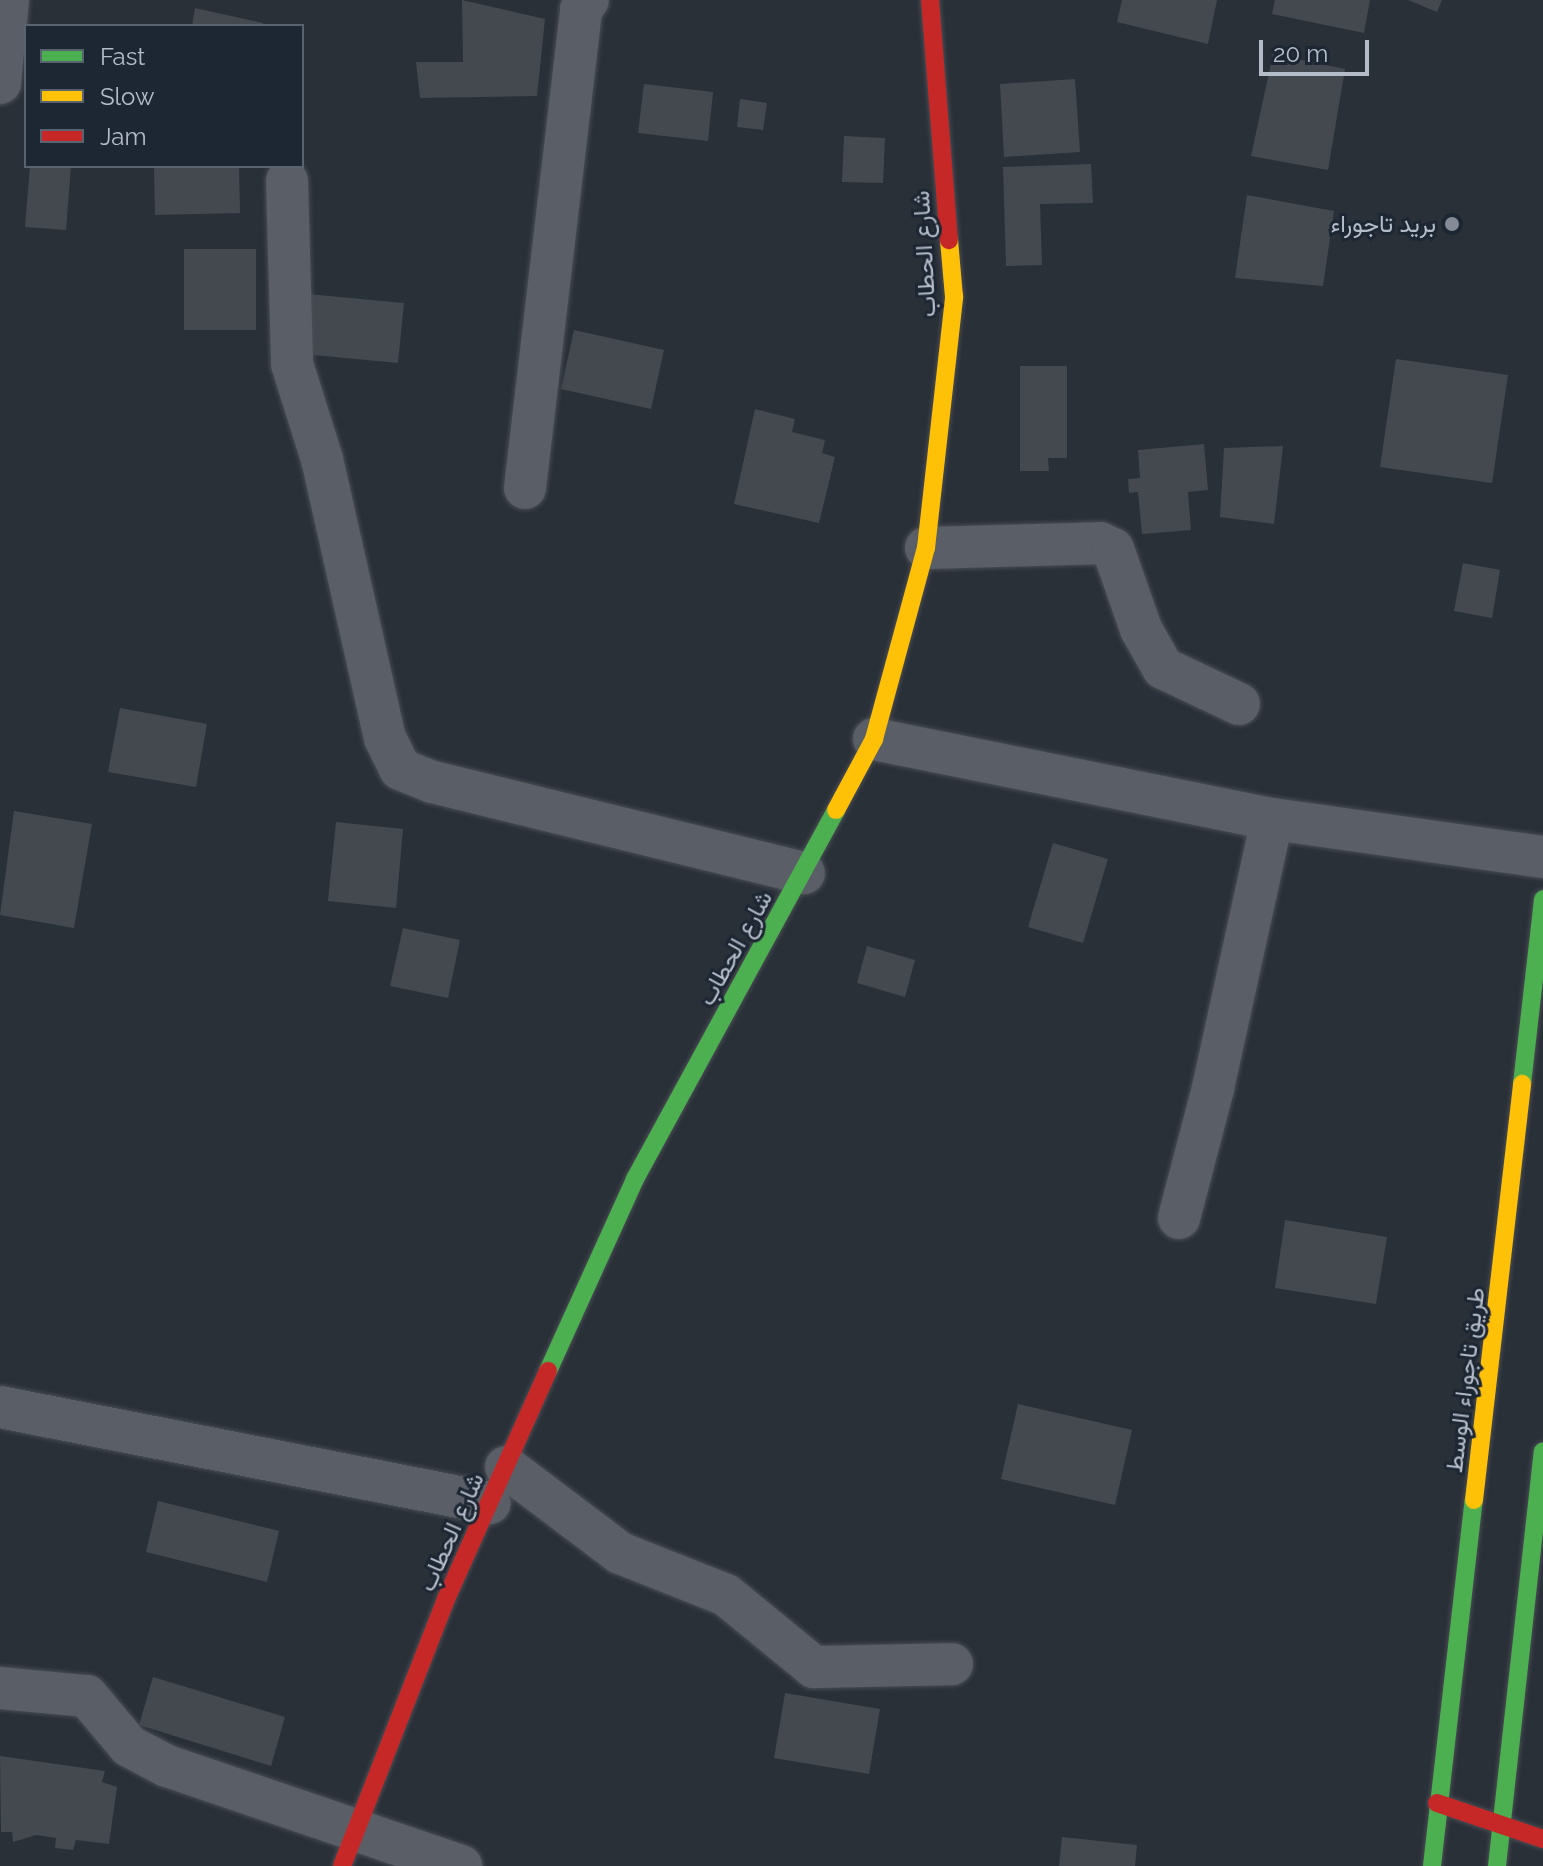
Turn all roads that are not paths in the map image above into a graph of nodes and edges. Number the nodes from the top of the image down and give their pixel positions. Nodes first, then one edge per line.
1 (8, 0) edge
2 (588, 0) edge
3 (930, 0) edge
4 (0, 83) edge
5 (287, 181) dead end
6 (525, 488) dead end
7 (926, 548) junction
8 (1239, 704) dead end
9 (874, 739) junction
10 (1272, 819) junction
11 (1543, 857) edge
12 (804, 873) junction
13 (1543, 899) edge
14 (1179, 1218) dead end
15 (0, 1407) edge
16 (1543, 1452) edge
17 (498, 1485) junction
18 (952, 1664) dead end
19 (0, 1688) edge
20 (1437, 1803) junction
21 (1502, 1822) junction
22 (1543, 1839) edge
23 (347, 1849) edge
24 (461, 1866) edge
25 (1432, 1866) edge
26 (1497, 1866) edge

1 - 4 street
2 - 6 street
3 - 7 street, شارع الحطاب
5 - 12 street
7 - 8 street
7 - 9 street, شارع الحطاب
9 - 10 street
9 - 12 street, شارع الحطاب
10 - 11 street
10 - 14 street
12 - 17 street, شارع الحطاب
13 - 20 street, طريق تاجوراء الوسط
15 - 17 street
16 - 21 street
17 - 18 street
17 - 23 street, شارع الحطاب
19 - 23 street
20 - 21 street
20 - 25 street, طريق تاجوراء الوسط
21 - 22 street
21 - 26 street
23 - 24 street

